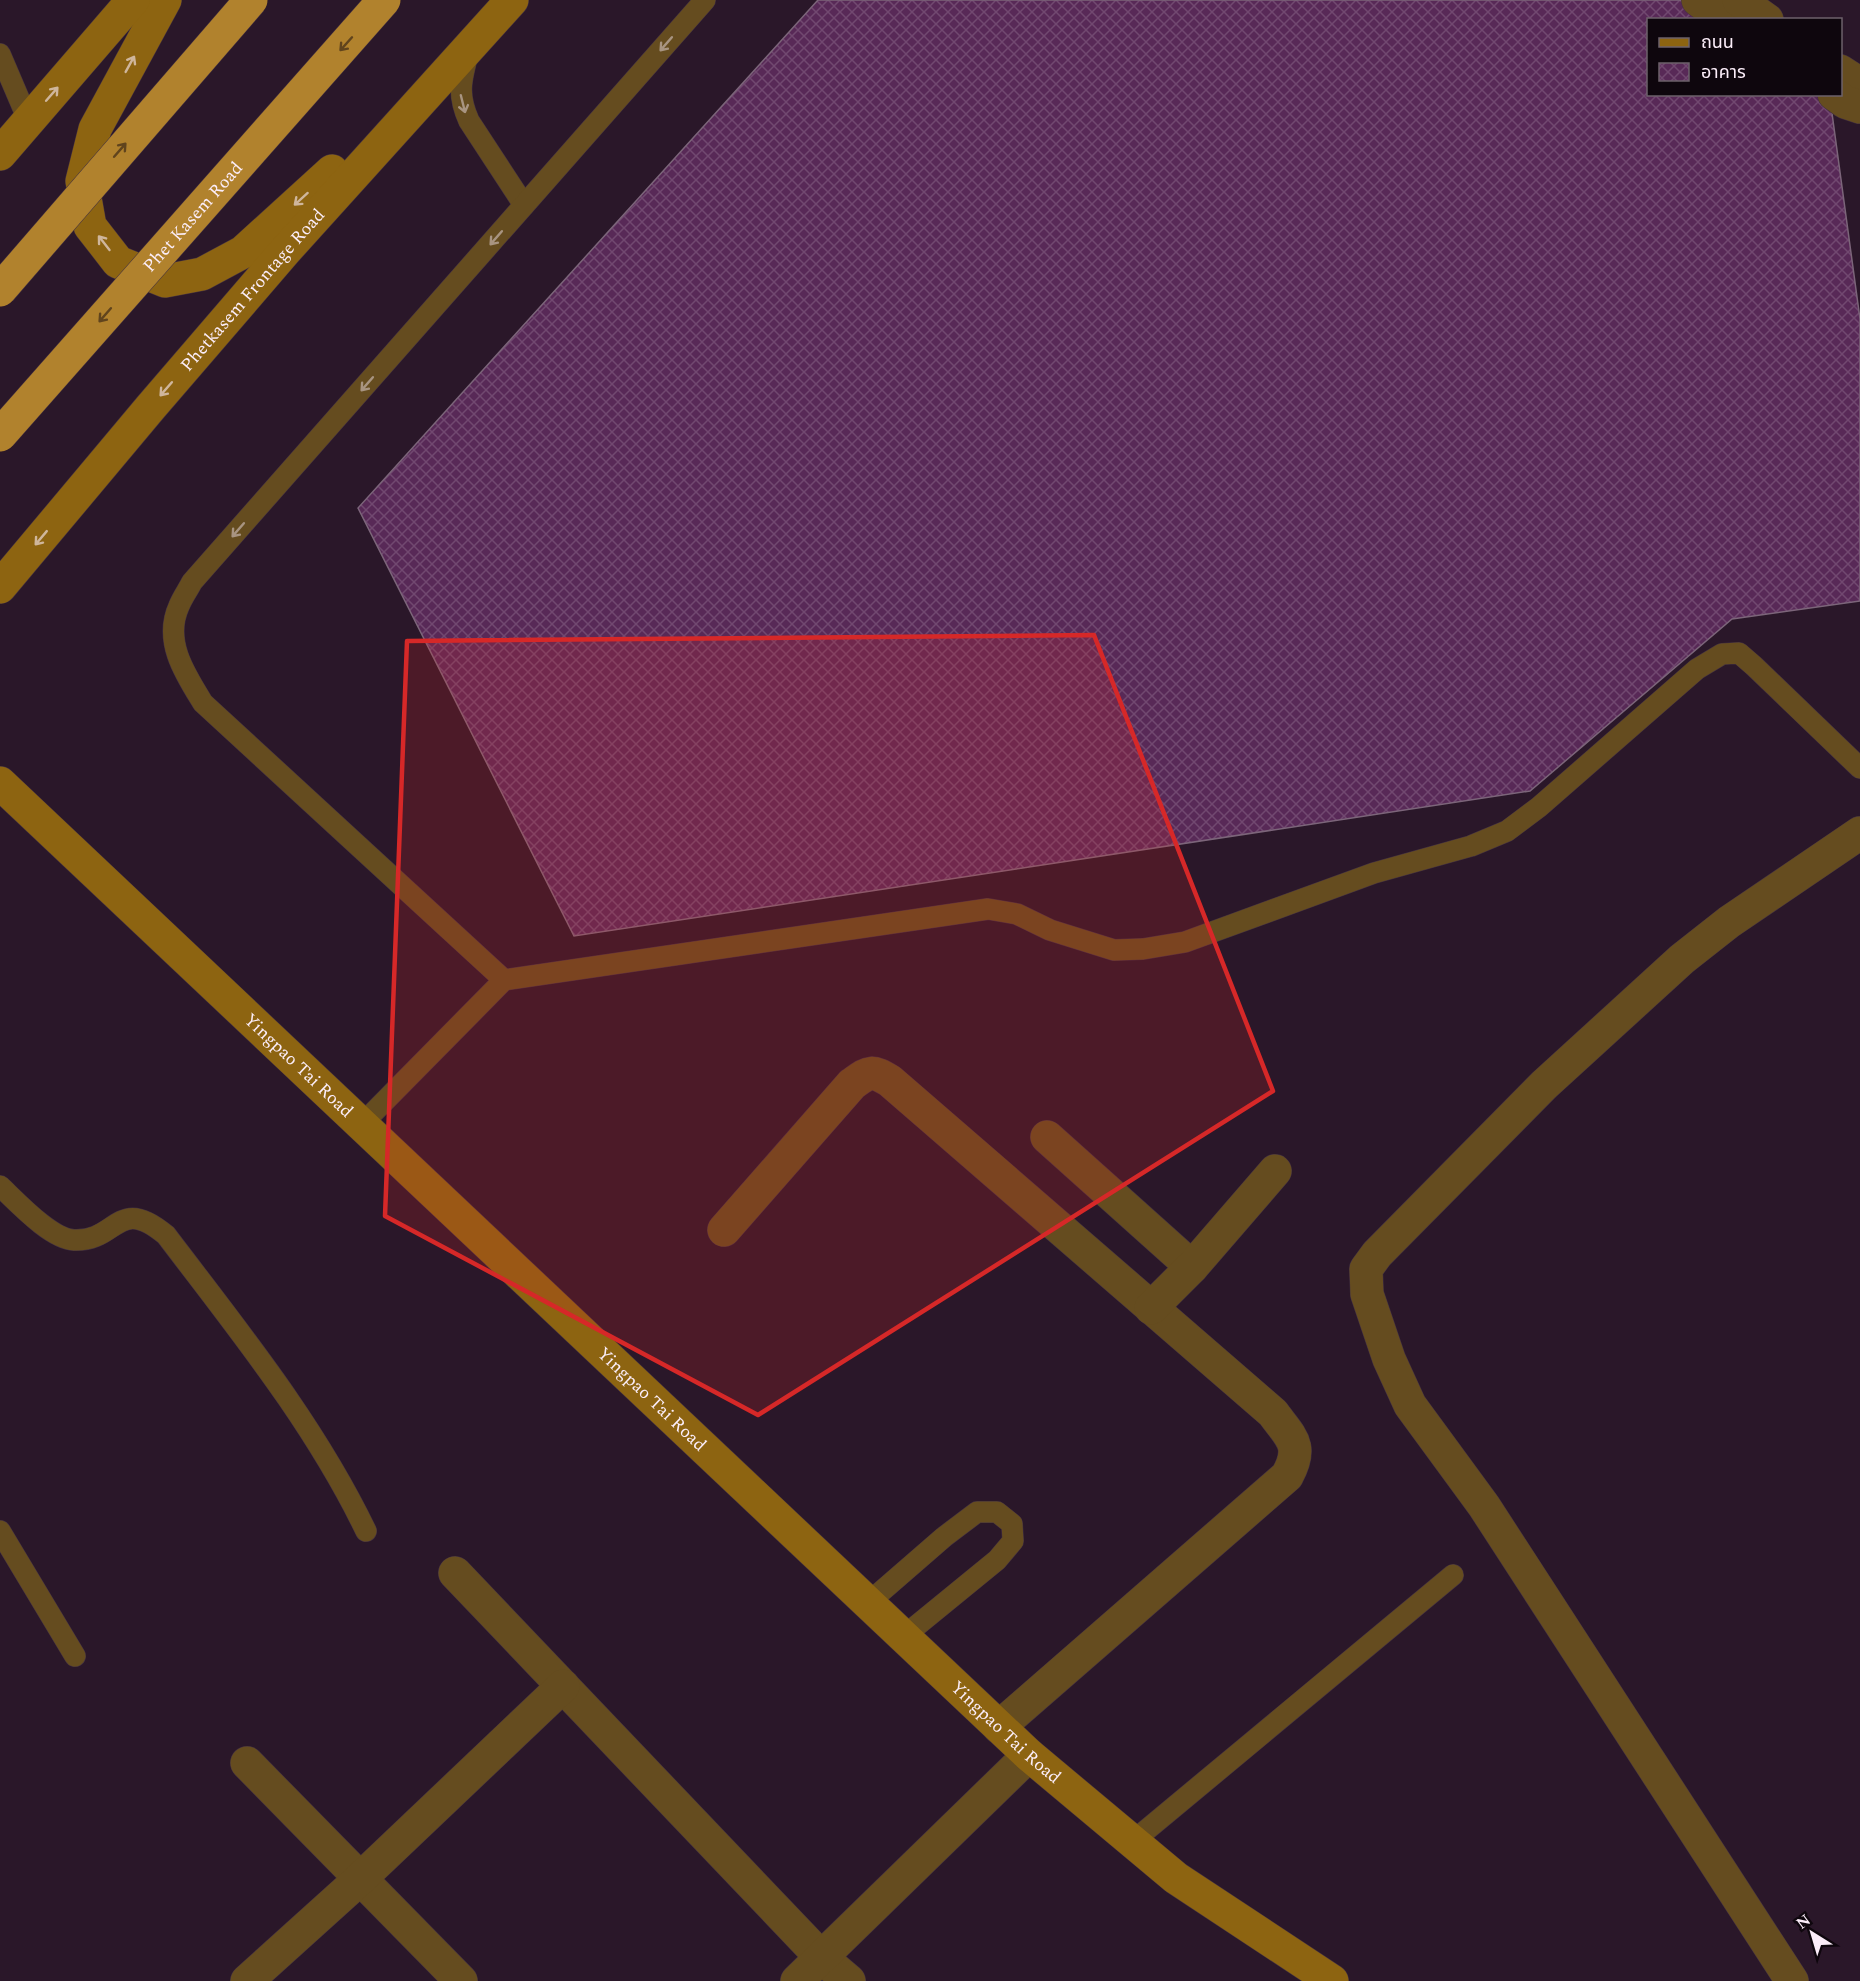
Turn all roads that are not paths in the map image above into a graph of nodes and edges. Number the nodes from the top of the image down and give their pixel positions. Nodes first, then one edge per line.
1 (133, 0) edge
2 (165, 0) edge
3 (251, 0) edge
4 (384, 0) edge
5 (512, 0) edge
6 (705, 0) edge
7 (1698, 0) edge
8 (1745, 14) edge
9 (469, 47) junction
10 (0, 54) edge
11 (1842, 72) edge
12 (1860, 84) edge
13 (1837, 96) edge
14 (1860, 106) edge
15 (28, 122) junction
16 (0, 154) edge
17 (524, 206) junction
18 (0, 290) edge
19 (0, 435) edge
20 (0, 588) edge
21 (1860, 768) edge
22 (0, 783) edge
23 (1860, 833) edge
24 (504, 980) junction
25 (361, 1125) junction
26 (1047, 1137) dead end
27 (1275, 1171) dead end
28 (0, 1186) edge
29 (724, 1230) dead end
30 (1192, 1267) junction
31 (1151, 1308) junction
32 (0, 1531) edge
33 (366, 1531) dead end
34 (454, 1573) dead end
35 (1453, 1575) dead end
36 (868, 1603) junction
37 (904, 1636) junction
38 (75, 1656) dead end
39 (563, 1686) junction
40 (999, 1726) junction
41 (1029, 1755) junction
42 (247, 1763) dead end
43 (1132, 1842) junction
44 (360, 1879) junction
45 (822, 1958) junction
46 (247, 1981) edge
47 (461, 1981) edge
48 (797, 1981) edge
49 (849, 1981) edge
50 (1332, 1981) edge
51 (1792, 1981) edge

15 -> 1 main road
9 -> 2 main road
18 -> 3 highway, bridge
4 -> 19 highway, Phet Kasem Road, bridge
5 - 9 main road, Phetkasem Frontage Road
6 -> 17 lane
7 - 8 street
9 -> 17 lane
9 -> 20 main road, Phetkasem Frontage Road
10 - 15 lane
11 - 12 street
13 - 14 street
15 - 16 main road
17 -> 24 lane
21 - 24 lane
22 - 25 main road, Yingpao Tai Road
23 - 51 street
24 - 25 lane
25 - 36 main road, Yingpao Tai Road
26 - 30 street
27 - 30 street
28 - 33 lane
29 - 31 street
30 - 31 street
31 - 40 street
32 - 38 lane
34 - 39 street
35 - 43 lane
36 - 37 main road, Yingpao Tai Road
36 - 37 lane
37 - 40 main road, Yingpao Tai Road
39 - 44 street
39 - 45 street
40 - 41 main road, Yingpao Tai Road
41 - 43 main road, Yingpao Tai Road
41 - 45 street
42 - 44 street
43 - 50 main road, Yingpao Tai Road
44 - 46 street
44 - 47 street
45 - 48 street
45 - 49 street

